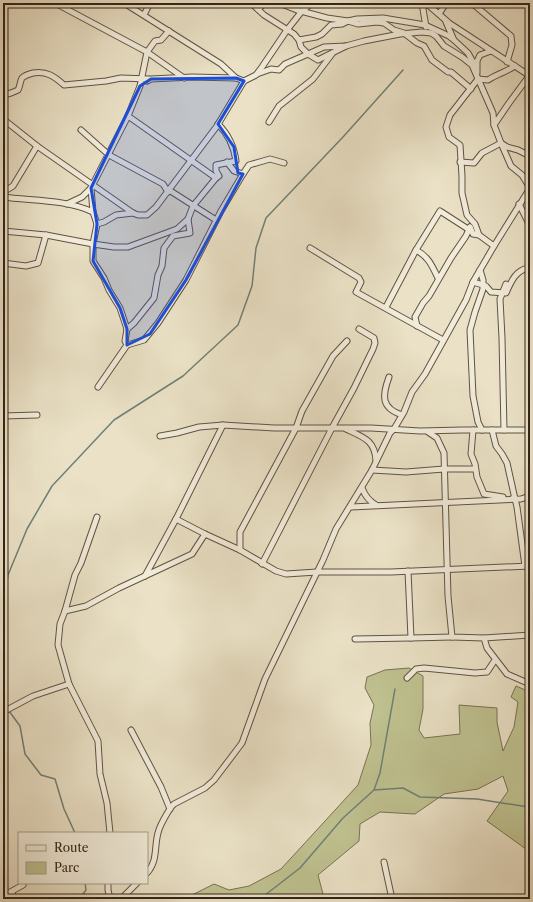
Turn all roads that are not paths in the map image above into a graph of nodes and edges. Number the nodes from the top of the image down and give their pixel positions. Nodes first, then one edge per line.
1 (55, 3) edge
2 (124, 3) edge
3 (150, 3) edge
4 (251, 3) edge
5 (265, 3) edge
6 (279, 3) edge
7 (312, 3) edge
8 (422, 3) edge
9 (426, 3) edge
10 (446, 3) edge
11 (472, 3) edge
12 (483, 3) edge
13 (479, 8) junction
14 (258, 9) junction
15 (302, 11) junction
16 (439, 14) junction
17 (144, 15) junction
18 (444, 19) junction
19 (348, 21) junction
20 (425, 25) junction
21 (287, 30) junction
22 (169, 31) junction
23 (426, 32) junction
24 (404, 33) junction
25 (299, 40) junction
26 (454, 40) junction
27 (346, 46) junction
28 (491, 51) junction
29 (147, 52) junction
30 (308, 54) junction
31 (332, 54) junction
32 (507, 62) junction
33 (515, 66) junction
34 (256, 75) junction
35 (530, 76) edge
36 (478, 77) junction
37 (184, 78) junction
38 (236, 78) junction
39 (149, 79) junction
40 (141, 80) junction
41 (244, 81) junction
42 (140, 86) junction
43 (471, 89) junction
44 (3, 95) edge
45 (128, 116) junction
46 (3, 119) edge
47 (269, 122) dead end
48 (218, 124) junction
49 (494, 126) junction
50 (81, 130) dead end
51 (501, 143) junction
52 (37, 146) junction
53 (109, 155) junction
54 (530, 156) edge
55 (191, 161) junction
56 (227, 162) junction
57 (460, 162) junction
58 (284, 163) dead end
59 (243, 174) junction
60 (216, 178) junction
61 (92, 187) junction
62 (530, 188) edge
63 (168, 191) junction
64 (3, 192) edge
65 (3, 198) edge
66 (65, 204) junction
67 (519, 204) junction
68 (193, 206) junction
69 (93, 212) junction
70 (133, 213) junction
71 (188, 219) junction
72 (216, 220) junction
73 (97, 224) junction
74 (530, 226) edge
75 (470, 227) junction
76 (3, 231) edge
77 (46, 235) junction
78 (479, 235) junction
79 (93, 244) junction
80 (494, 246) junction
81 (310, 248) dead end
82 (416, 250) junction
83 (3, 263) edge
84 (530, 269) edge
85 (480, 270) junction
86 (438, 278) junction
87 (473, 282) junction
88 (506, 284) dead end
89 (483, 285) junction
90 (502, 292) junction
91 (386, 307) junction
92 (417, 326) junction
93 (127, 329) junction
94 (358, 329) dead end
95 (443, 340) junction
96 (346, 341) dead end
97 (127, 345) junction
98 (389, 377) dead end
99 (98, 387) dead end
100 (37, 415) dead end
101 (402, 415) junction
102 (3, 416) edge
103 (223, 425) junction
104 (296, 428) junction
105 (332, 428) junction
106 (345, 428) junction
107 (394, 429) junction
108 (473, 430) junction
109 (482, 430) junction
110 (492, 430) junction
111 (504, 430) junction
112 (530, 430) edge
113 (426, 431) junction
114 (446, 431) junction
115 (160, 436) dead end
116 (439, 442) junction
117 (376, 464) junction
118 (444, 469) junction
119 (475, 469) junction
120 (372, 470) junction
121 (362, 488) junction
122 (530, 496) edge
123 (515, 499) junction
124 (445, 503) junction
125 (377, 506) junction
126 (351, 507) junction
127 (97, 517) dead end
128 (176, 518) junction
129 (205, 534) junction
130 (240, 550) junction
131 (262, 564) junction
132 (528, 566) edge
133 (448, 570) junction
134 (408, 571) junction
135 (317, 572) junction
136 (145, 576) junction
137 (65, 611) junction
138 (530, 636) edge
139 (452, 637) junction
140 (411, 638) junction
141 (484, 638) junction
142 (355, 639) dead end
143 (495, 660) junction
144 (407, 678) dead end
145 (69, 684) junction
146 (530, 684) edge
147 (3, 712) edge
148 (131, 730) dead end
149 (170, 809) junction
150 (110, 832) edge
151 (384, 862) dead end
152 (148, 872) edge
153 (108, 884) edge
154 (136, 884) edge
155 (23, 885) dead end
156 (12, 892) junction
157 (3, 896) edge
158 (13, 899) edge
159 (110, 899) edge
160 (121, 899) edge
161 (392, 899) edge

1 - 29 street
2 - 17 street
3 - 17 street
4 - 14 street
5 - 14 street
6 - 15 street
7 - 15 street
8 - 20 street
9 - 16 street
10 - 16 street
11 - 13 street
12 - 13 street
13 - 32 street
14 - 21 street
15 - 19 street
15 - 21 street
16 - 18 street
17 - 22 street
18 - 26 street
18 - 28 street
19 - 20 street
19 - 24 street
19 - 25 street
20 - 23 street
20 - 26 street
21 - 25 street
21 - 34 street
22 - 29 street
22 - 38 street
23 - 24 street
23 - 36 street
24 - 27 street
24 - 43 street
25 - 30 street
26 - 36 street
27 - 30 street
27 - 31 street
28 - 32 street
28 - 36 street
29 - 37 street
29 - 40 street
30 - 31 street
30 - 34 street
31 - 47 street
32 - 33 street
33 - 35 street
33 - 36 street
34 - 41 street
35 - 49 street
36 - 43 street
36 - 49 street
37 - 38 street
37 - 39 street
38 - 41 street
39 - 40 street
39 - 42 street
40 - 42 street
40 - 44 street
41 - 48 street
42 - 45 street
43 - 57 street
45 - 53 street
45 - 55 street
46 - 52 street
48 - 55 street
48 - 56 street
49 - 51 street
50 - 53 street
51 - 54 street
51 - 57 street
51 - 62 street
52 - 61 street
52 - 64 street
53 - 61 street
53 - 63 street
55 - 60 street
55 - 63 street
56 - 59 street
56 - 60 street
57 - 78 street
58 - 59 street
59 - 72 street
60 - 68 street
61 - 66 street
61 - 69 street
61 - 70 street
62 - 67 street
63 - 68 street
63 - 70 street
65 - 66 street
66 - 69 street
67 - 74 street
67 - 80 street
68 - 71 street
68 - 72 street
69 - 73 street
70 - 73 street
71 - 79 street
71 - 93 street
72 - 97 street
73 - 79 street
75 - 78 street
75 - 82 street
75 - 86 street
76 - 77 street
77 - 79 street
77 - 83 street
78 - 80 street
79 - 93 street
80 - 85 street
81 - 91 street
82 - 86 street
82 - 91 street
84 - 90 street
85 - 87 street
85 - 89 street
86 - 92 street
87 - 89 street
87 - 95 street
88 - 90 street
89 - 90 street
89 - 109 street
90 - 111 street
91 - 92 street
92 - 95 street
93 - 97 street
94 - 105 street
95 - 101 street
96 - 104 street
97 - 99 street
98 - 101 street
100 - 102 street
101 - 107 street
103 - 104 street
103 - 115 street
103 - 128 street
104 - 105 street
104 - 130 street
105 - 106 street
105 - 131 street
106 - 107 street
106 - 117 street
107 - 113 street
107 - 117 street
108 - 109 street
108 - 114 street
108 - 119 street
109 - 110 street
110 - 111 street
110 - 123 street
111 - 112 street
113 - 114 street
113 - 116 street
114 - 116 street
116 - 118 street
117 - 120 street
118 - 119 street
118 - 120 street
118 - 124 street
119 - 123 street
120 - 121 street
121 - 125 street
121 - 126 street
122 - 123 street
123 - 124 street
123 - 132 street
124 - 125 street
124 - 133 street
125 - 126 street
126 - 135 street
127 - 137 street
128 - 129 street
128 - 136 street
129 - 130 street
129 - 136 street
130 - 131 street
131 - 135 street
132 - 133 street
133 - 134 street
133 - 139 street
134 - 135 street
134 - 140 street
135 - 149 street
136 - 137 street
137 - 145 street
138 - 141 street
139 - 140 street
139 - 141 street
140 - 142 street
141 - 143 street
143 - 144 street
143 - 146 street
145 - 147 street
145 - 150 street
148 - 149 street
149 - 152 street
151 - 161 street
153 - 159 street
154 - 160 street
155 - 156 street
156 - 157 street
156 - 158 street

